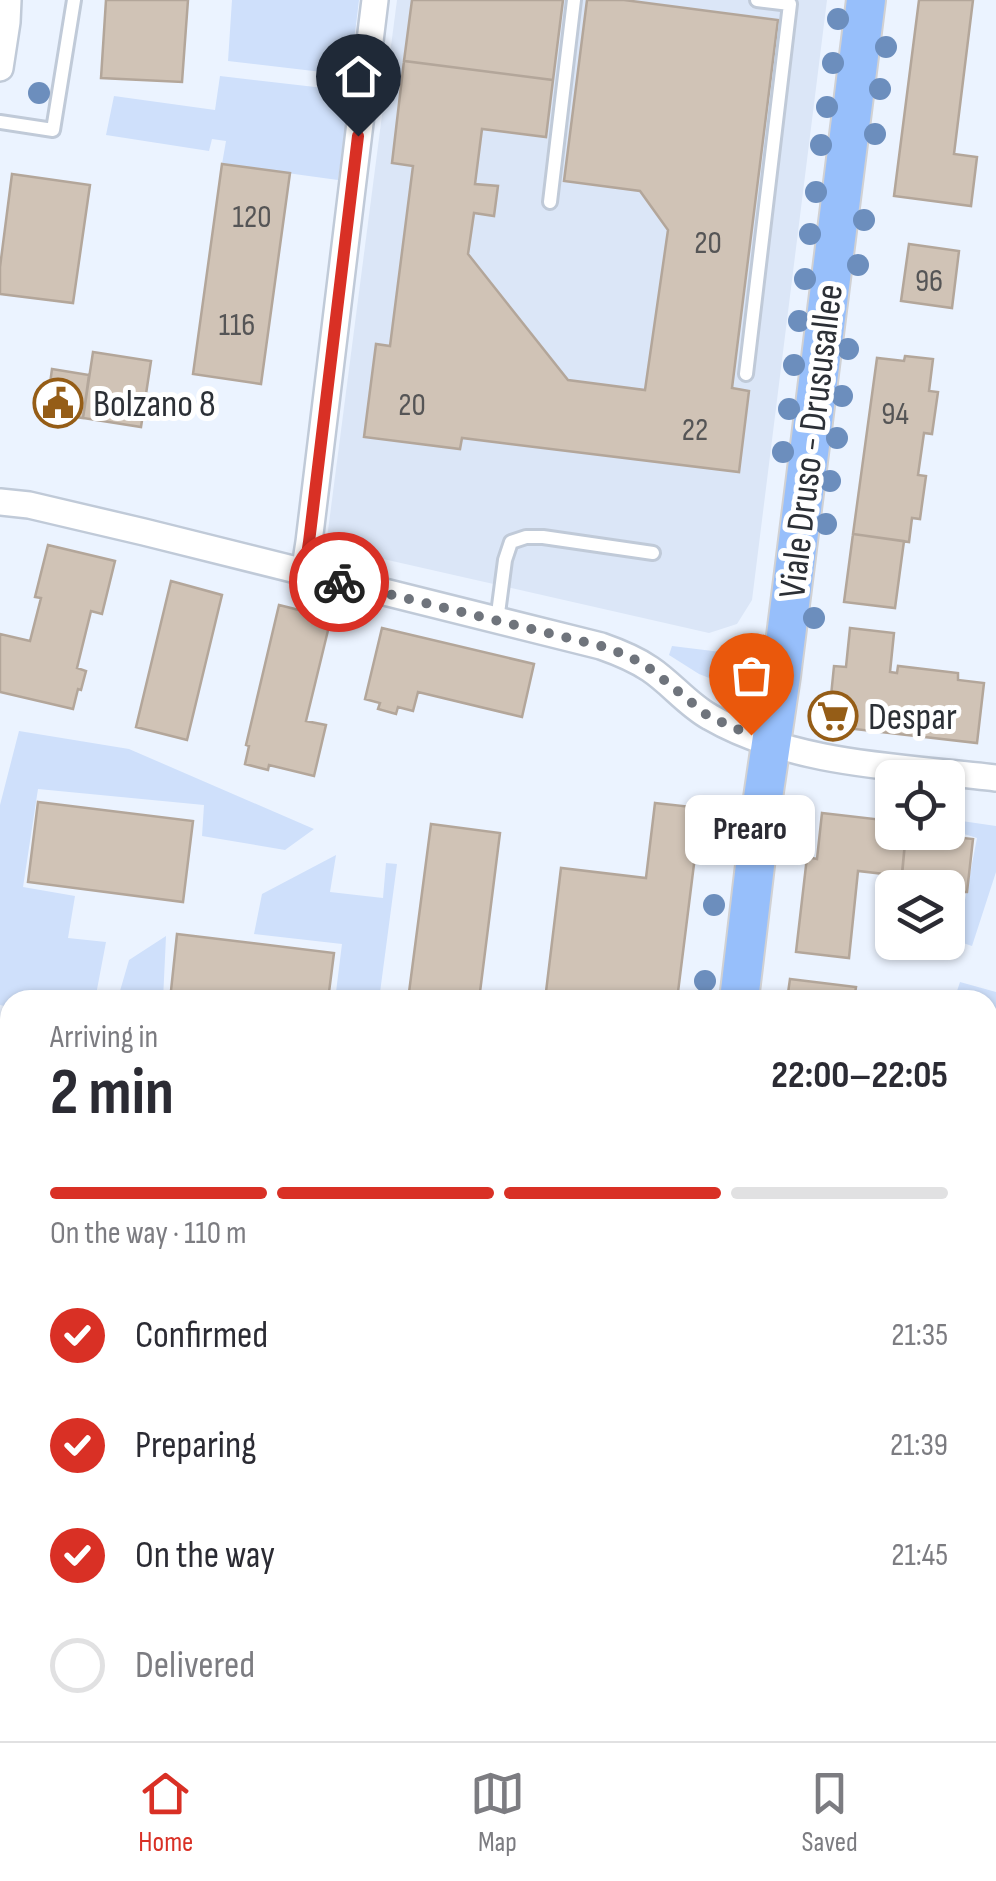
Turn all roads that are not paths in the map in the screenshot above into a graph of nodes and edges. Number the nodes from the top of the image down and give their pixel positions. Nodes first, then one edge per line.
1 (8, 0) edge
2 (74, 0) edge
3 (374, 0) edge
4 (574, 0) edge
5 (757, 0) edge
6 (866, 0) edge
7 (0, 68) edge
8 (0, 122) edge
9 (550, 202) dead end
10 (746, 374) dead end
11 (0, 493) edge
12 (0, 502) edge
13 (29, 505) junction
14 (653, 553) dead end
15 (304, 574) junction
16 (498, 621) junction
17 (770, 743) junction
18 (996, 778) edge
19 (740, 990) edge

1 - 7 street
2 - 8 lane
3 - 15 street
4 - 9 lane
5 - 10 lane
6 - 17 main road, Viale Druso - Drususallee
11 - 13 street
12 - 13 street
13 - 15 street
14 - 16 lane
15 - 16 street
16 - 17 street
17 - 18 street
17 - 19 main road, Viale Druso - Drususallee

